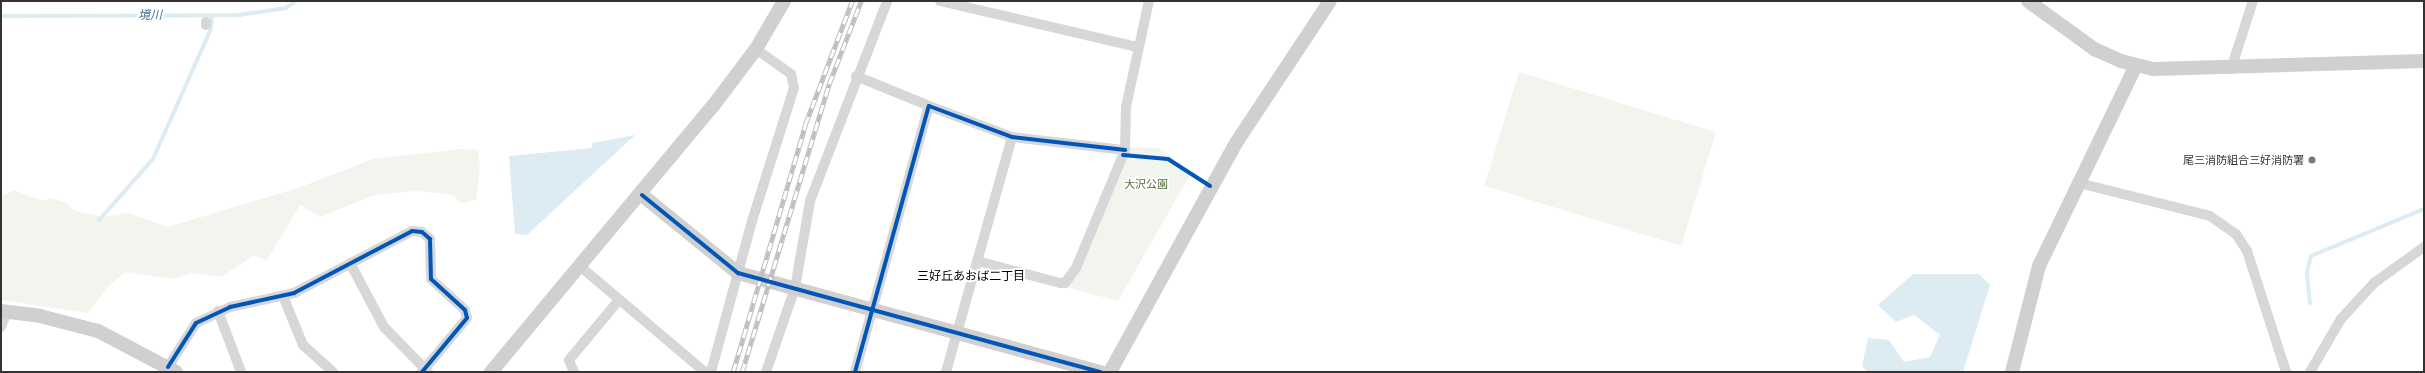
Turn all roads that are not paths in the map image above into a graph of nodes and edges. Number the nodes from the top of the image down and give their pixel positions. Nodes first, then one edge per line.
1 (784, 1) edge
2 (887, 1) edge
3 (940, 1) edge
4 (1149, 1) edge
5 (1330, 1) edge
6 (2253, 1) edge
7 (2033, 3) edge
8 (1138, 47) junction
9 (756, 49) junction
10 (2424, 61) edge
11 (2136, 65) junction
12 (2232, 69) junction
13 (856, 76) junction
14 (929, 106) junction
15 (1012, 137) junction
16 (1125, 150) junction
17 (2079, 183) junction
18 (642, 195) junction
19 (2424, 247) edge
20 (977, 261) junction
21 (350, 263) junction
22 (581, 267) junction
23 (738, 273) junction
24 (795, 288) junction
25 (282, 296) junction
26 (619, 300) junction
27 (871, 310) junction
28 (4, 311) edge
29 (218, 311) junction
30 (1, 327) edge
31 (955, 333) junction
32 (172, 369) edge
33 (425, 371) edge
34 (241, 372) edge
35 (332, 372) edge
36 (491, 372) edge
37 (574, 372) edge
38 (705, 372) edge
39 (711, 372) edge
40 (766, 372) edge
41 (855, 372) edge
42 (946, 372) edge
43 (1102, 372) edge
44 (1110, 372) edge
45 (2012, 372) edge
46 (2286, 372) edge
47 (2310, 372) edge

1 - 9 street
2 - 13 street
3 - 8 street
4 - 8 street
5 - 44 street
6 - 12 street
7 - 11 street
8 - 16 street
9 - 18 street
9 - 23 street
10 - 12 street
11 - 12 street
11 - 17 street
13 - 14 street
13 - 24 street
14 - 15 street
14 - 27 street
15 - 16 street
15 - 20 street
16 - 20 street
17 - 45 street
17 - 46 street
18 - 22 street
18 - 23 street
19 - 47 street
20 - 31 street
21 - 25 street
21 - 33 street
21 - 33 street
22 - 26 street
22 - 36 street
23 - 24 street
23 - 39 street
24 - 27 street
24 - 40 street
25 - 29 street
25 - 35 street
26 - 37 street
26 - 38 street
27 - 31 street
27 - 41 street
28 - 30 street
28 - 32 street
29 - 32 street
29 - 34 street
31 - 42 street
31 - 43 street

